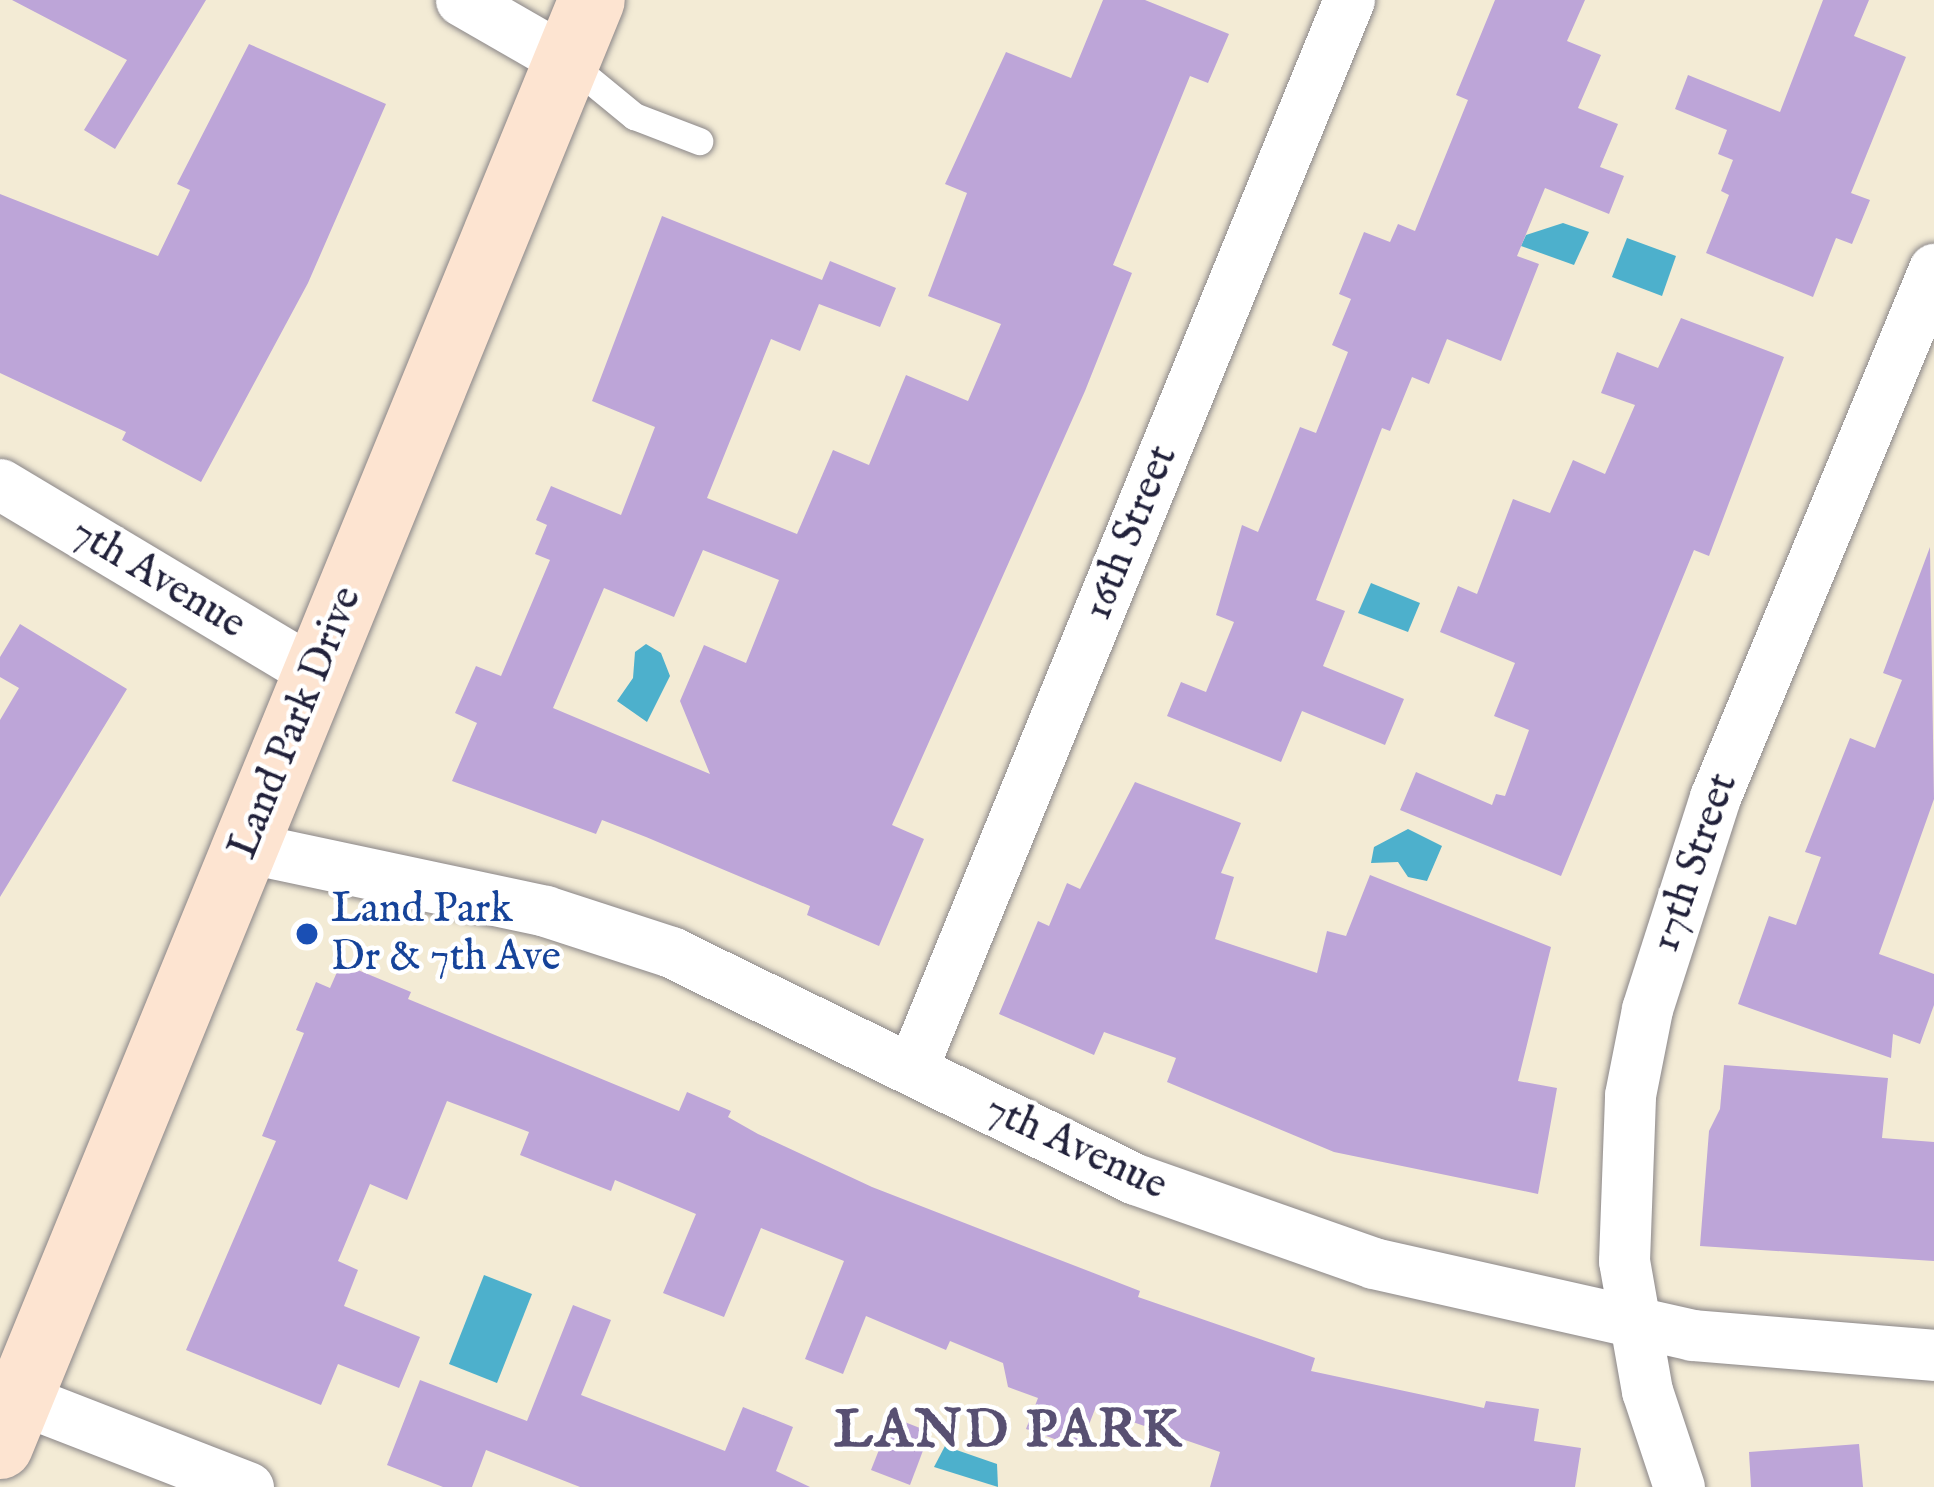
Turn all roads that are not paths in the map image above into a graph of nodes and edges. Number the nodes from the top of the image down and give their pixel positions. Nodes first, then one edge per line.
1 (461, 0) edge
2 (592, 0) edge
3 (1349, 0) edge
4 (567, 62) junction
5 (699, 141) dead end
6 (1934, 269) edge
7 (0, 484) edge
8 (316, 673) junction
9 (244, 847) junction
10 (913, 1066) junction
11 (1634, 1322) junction
12 (1934, 1355) edge
13 (6, 1412) edge
14 (248, 1487) edge
15 (1679, 1487) edge

1 - 4 street
2 - 4 main road, Land Park Drive
3 - 10 street, 16th Street
4 - 5 lane
4 - 8 main road, Land Park Drive
6 - 11 street, 17th Street
7 - 8 street, 7th Avenue
8 - 9 main road, Land Park Drive
9 - 10 street, 7th Avenue
9 - 13 main road, Land Park Drive
10 - 11 street, 7th Avenue
11 - 12 street, 7th Avenue
11 - 15 street, 17th Street
13 - 14 street

